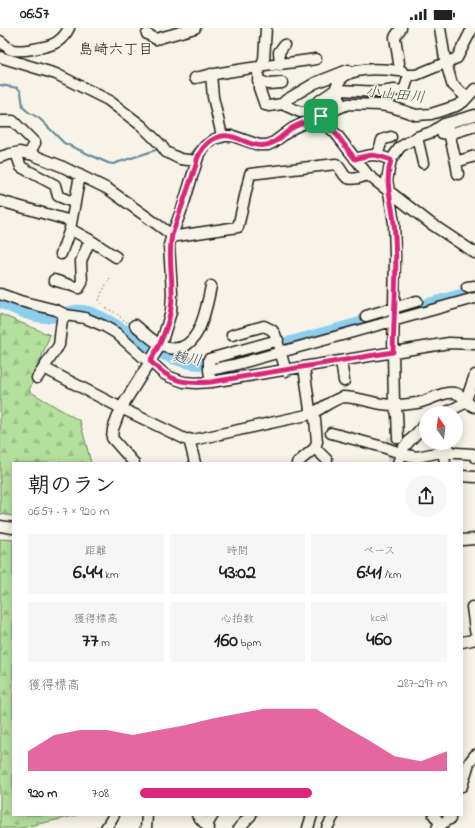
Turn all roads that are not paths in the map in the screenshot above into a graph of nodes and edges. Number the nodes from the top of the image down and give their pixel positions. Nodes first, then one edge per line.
1 (69, 28) edge
2 (195, 28) edge
3 (266, 28) edge
4 (401, 28) edge
5 (440, 28) edge
6 (472, 29) edge
7 (147, 34) dead end
8 (0, 41) edge
9 (284, 45) dead end
10 (0, 57) edge
11 (316, 59) dead end
12 (446, 62) junction
13 (280, 65) junction
14 (362, 66) dead end
15 (261, 67) junction
16 (211, 74) junction
17 (195, 78) dead end
18 (258, 80) junction
19 (282, 83) dead end
20 (339, 86) junction
21 (475, 89) edge
22 (464, 97) junction
23 (282, 104) junction
24 (340, 104) junction
25 (319, 111) junction
26 (472, 116) edge
27 (0, 121) edge
28 (475, 126) edge
29 (448, 129) junction
30 (222, 134) junction
31 (391, 137) dead end
32 (417, 137) junction
33 (16, 153) junction
34 (29, 154) junction
35 (376, 154) junction
36 (475, 156) edge
37 (0, 158) edge
38 (355, 159) junction
39 (391, 160) junction
40 (197, 161) junction
41 (456, 162) junction
42 (423, 163) dead end
43 (458, 174) dead end
44 (80, 175) junction
45 (368, 175) junction
46 (389, 191) junction
47 (0, 201) edge
48 (75, 203) junction
49 (71, 225) junction
50 (172, 235) junction
51 (90, 240) junction
52 (475, 252) edge
53 (61, 254) dead end
54 (116, 258) dead end
55 (54, 280) dead end
56 (212, 286) dead end
57 (0, 287) edge
58 (0, 294) edge
59 (475, 298) edge
60 (20, 301) junction
61 (417, 301) dead end
62 (394, 308) junction
63 (366, 316) dead end
64 (67, 317) junction
65 (394, 320) junction
66 (135, 325) road end
67 (232, 335) dead end
68 (475, 344) edge
69 (280, 346) junction
70 (156, 351) junction
71 (393, 352) junction
72 (341, 361) junction
73 (304, 367) junction
74 (44, 368) junction
75 (286, 371) junction
76 (475, 376) edge
77 (37, 378) dead end
78 (344, 381) dead end
79 (211, 382) junction
80 (394, 405) junction
81 (461, 406) edge
82 (472, 407) edge
83 (121, 408) junction
84 (312, 414) junction
85 (419, 430) edge
86 (331, 433) dead end
87 (395, 438) tunnel mouth
88 (189, 439) junction
89 (315, 448) junction
90 (446, 453) edge
91 (475, 456) edge
92 (400, 459) edge
93 (327, 460) dead end
94 (133, 462) edge
95 (195, 462) edge
96 (298, 462) edge
97 (463, 476) edge
98 (475, 477) edge
99 (0, 526) edge
100 (12, 528) edge
101 (475, 539) edge
102 (463, 540) edge
103 (470, 607) edge
104 (475, 630) edge
105 (475, 637) edge
106 (463, 642) edge
107 (475, 755) edge
108 (463, 783) edge
109 (113, 816) edge
110 (147, 816) edge
111 (198, 816) edge
112 (213, 816) edge
113 (250, 816) edge
114 (312, 816) edge
115 (333, 816) edge
116 (436, 816) edge
117 (446, 823) edge
118 (208, 827) edge
119 (106, 828) edge
120 (146, 828) edge
121 (239, 828) edge
122 (308, 828) edge
123 (327, 828) edge

1 - 8 street
2 - 7 street
3 - 15 street
4 - 20 street
5 - 12 street
6 - 12 street
9 - 13 street
10 - 40 street
11 - 13 street
12 - 20 street
12 - 22 street
13 - 15 street
14 - 23 street
15 - 16 street
15 - 18 street
16 - 17 street
16 - 30 street
18 - 19 street
18 - 23 street
20 - 24 street
20 - 25 street
21 - 22 street
22 - 24 street
22 - 26 street
23 - 25 street
24 - 25 street
25 - 30 street
25 - 38 street
26 - 29 street
27 - 34 street
28 - 29 street
29 - 32 street
29 - 41 street
30 - 40 street
31 - 35 street
32 - 39 street
32 - 42 street
33 - 34 street
33 - 37 street
33 - 48 street
34 - 44 street
35 - 38 street
35 - 39 street
36 - 41 street
38 - 45 street
39 - 46 street
40 - 50 street
41 - 43 street
44 - 48 street
44 - 50 street
45 - 46 street
45 - 50 street
46 - 52 street
46 - 62 street
47 - 49 street
48 - 49 street
49 - 51 street
49 - 53 street
50 - 70 street
51 - 54 street
51 - 55 street
56 - 70 street
57 - 60 street
58 - 60 street
59 - 65 street
60 - 64 street
61 - 62 street
62 - 63 street
62 - 65 street
64 - 70 street
64 - 74 street
65 - 69 street
65 - 71 street
66 - 70 street
67 - 69 street
68 - 71 street
69 - 75 street
69 - 79 street
70 - 79 street
70 - 83 street
71 - 72 street
71 - 80 street
72 - 73 street
72 - 78 street
73 - 75 street
73 - 84 street
74 - 77 street
74 - 83 street
75 - 79 street
76 - 82 street
80 - 82 street
80 - 84 street
80 - 87 street
81 - 82 street
83 - 88 street
83 - 94 street
84 - 88 street
84 - 89 street
85 - 92 street
86 - 92 street
88 - 95 street
89 - 93 street
89 - 96 street
90 - 91 street
90 - 92 street
97 - 98 street
99 - 100 street
101 - 102 street
103 - 104 street
105 - 106 street
107 - 108 street
109 - 119 street
110 - 120 street
111 - 118 street
112 - 118 street
113 - 121 street
114 - 122 street
115 - 123 street
116 - 117 street

